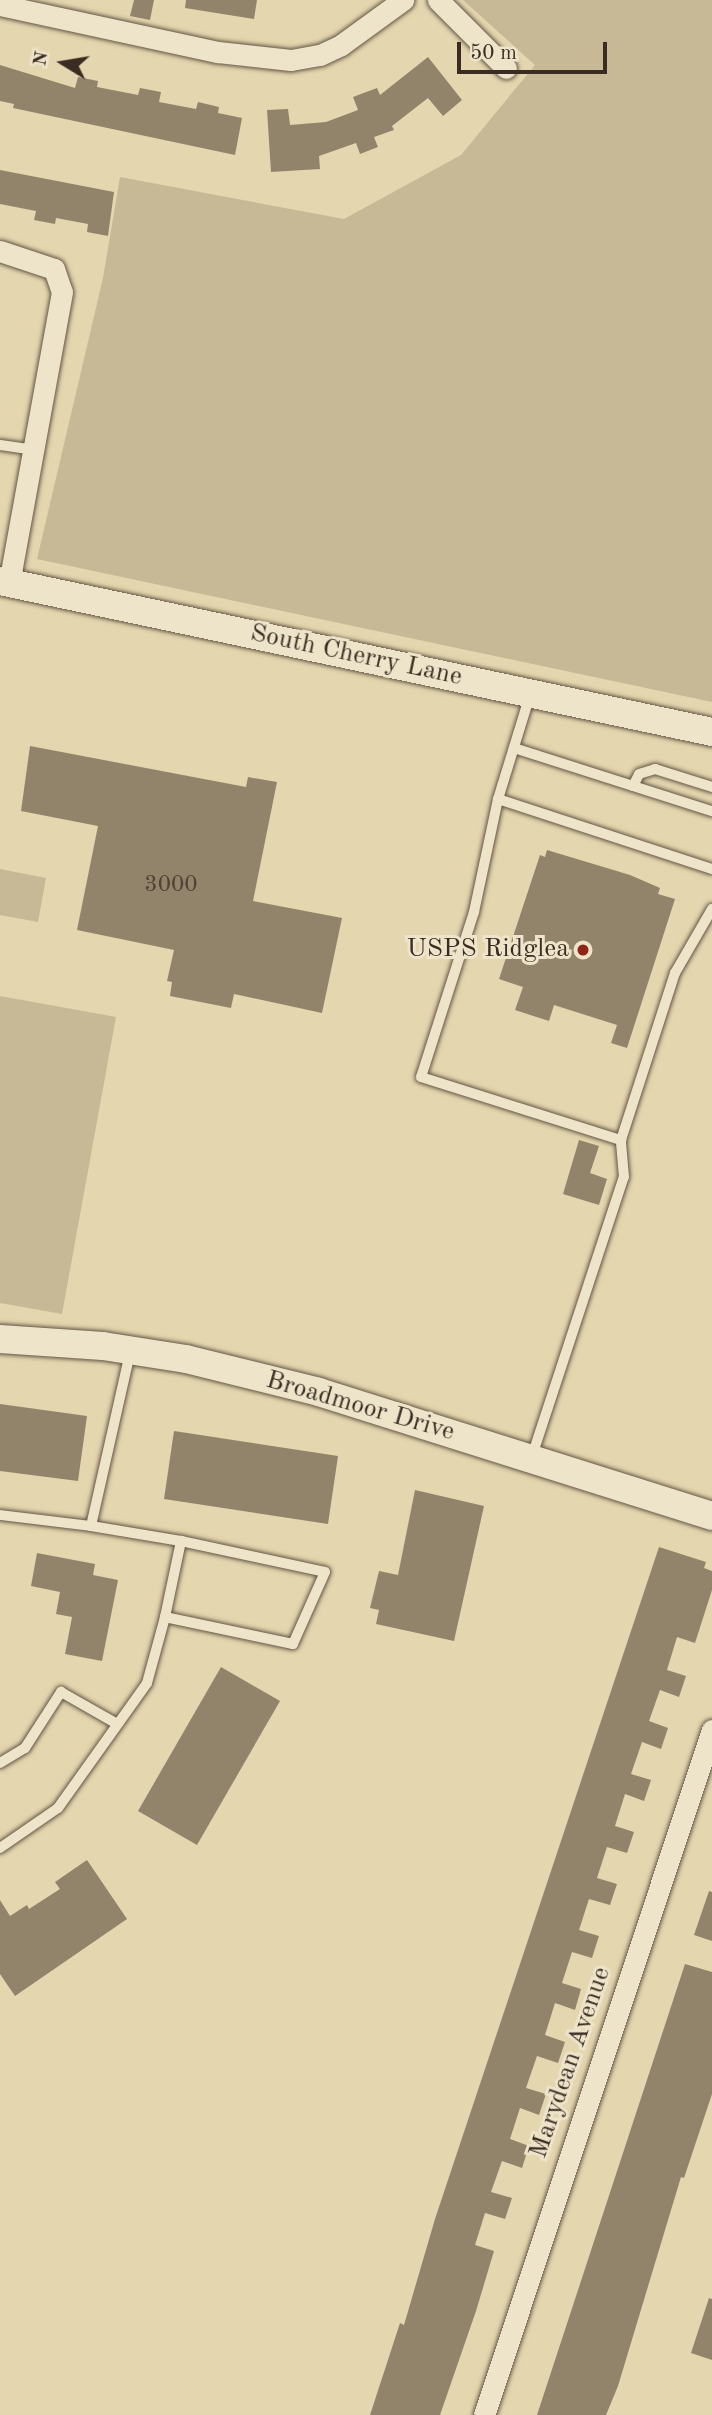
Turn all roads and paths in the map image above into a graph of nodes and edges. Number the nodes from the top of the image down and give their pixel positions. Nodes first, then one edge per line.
1 (403, 0) edge
2 (438, 0) edge
3 (0, 5) edge
4 (506, 68) dead end
5 (0, 251) edge
6 (0, 445) edge
7 (34, 450) junction
8 (4, 582) edge
9 (531, 694) junction
10 (712, 732) edge
11 (514, 748) junction
12 (633, 786) junction
13 (712, 787) edge
14 (498, 799) junction
15 (712, 811) edge
16 (712, 869) edge
17 (712, 909) edge
18 (621, 1140) junction
19 (0, 1339) edge
20 (131, 1350) junction
21 (531, 1459) junction
22 (0, 1515) edge
23 (712, 1516) edge
24 (91, 1526) junction
25 (181, 1541) junction
26 (164, 1617) junction
27 (117, 1724) junction
28 (712, 1730) edge
29 (0, 1763) edge
30 (0, 1847) edge
31 (484, 2415) edge

1 - 3 street
2 - 4 street
5 - 7 street
6 - 7 lane
7 - 8 street
8 - 9 street, South Cherry Lane
9 - 10 street, South Cherry Lane
9 - 11 lane
11 - 12 lane
11 - 14 lane
12 - 13 lane
12 - 15 lane
14 - 16 lane
14 - 18 lane
17 - 18 lane
18 - 21 lane
19 - 20 street, Broadmoor Drive
20 - 21 street, Broadmoor Drive
20 - 24 lane
21 - 23 street, Broadmoor Drive
22 - 24 lane
24 - 25 lane
25 - 26 lane
25 - 26 lane
26 - 27 lane
27 - 29 lane
27 - 30 lane
28 - 31 street, Marydean Avenue

